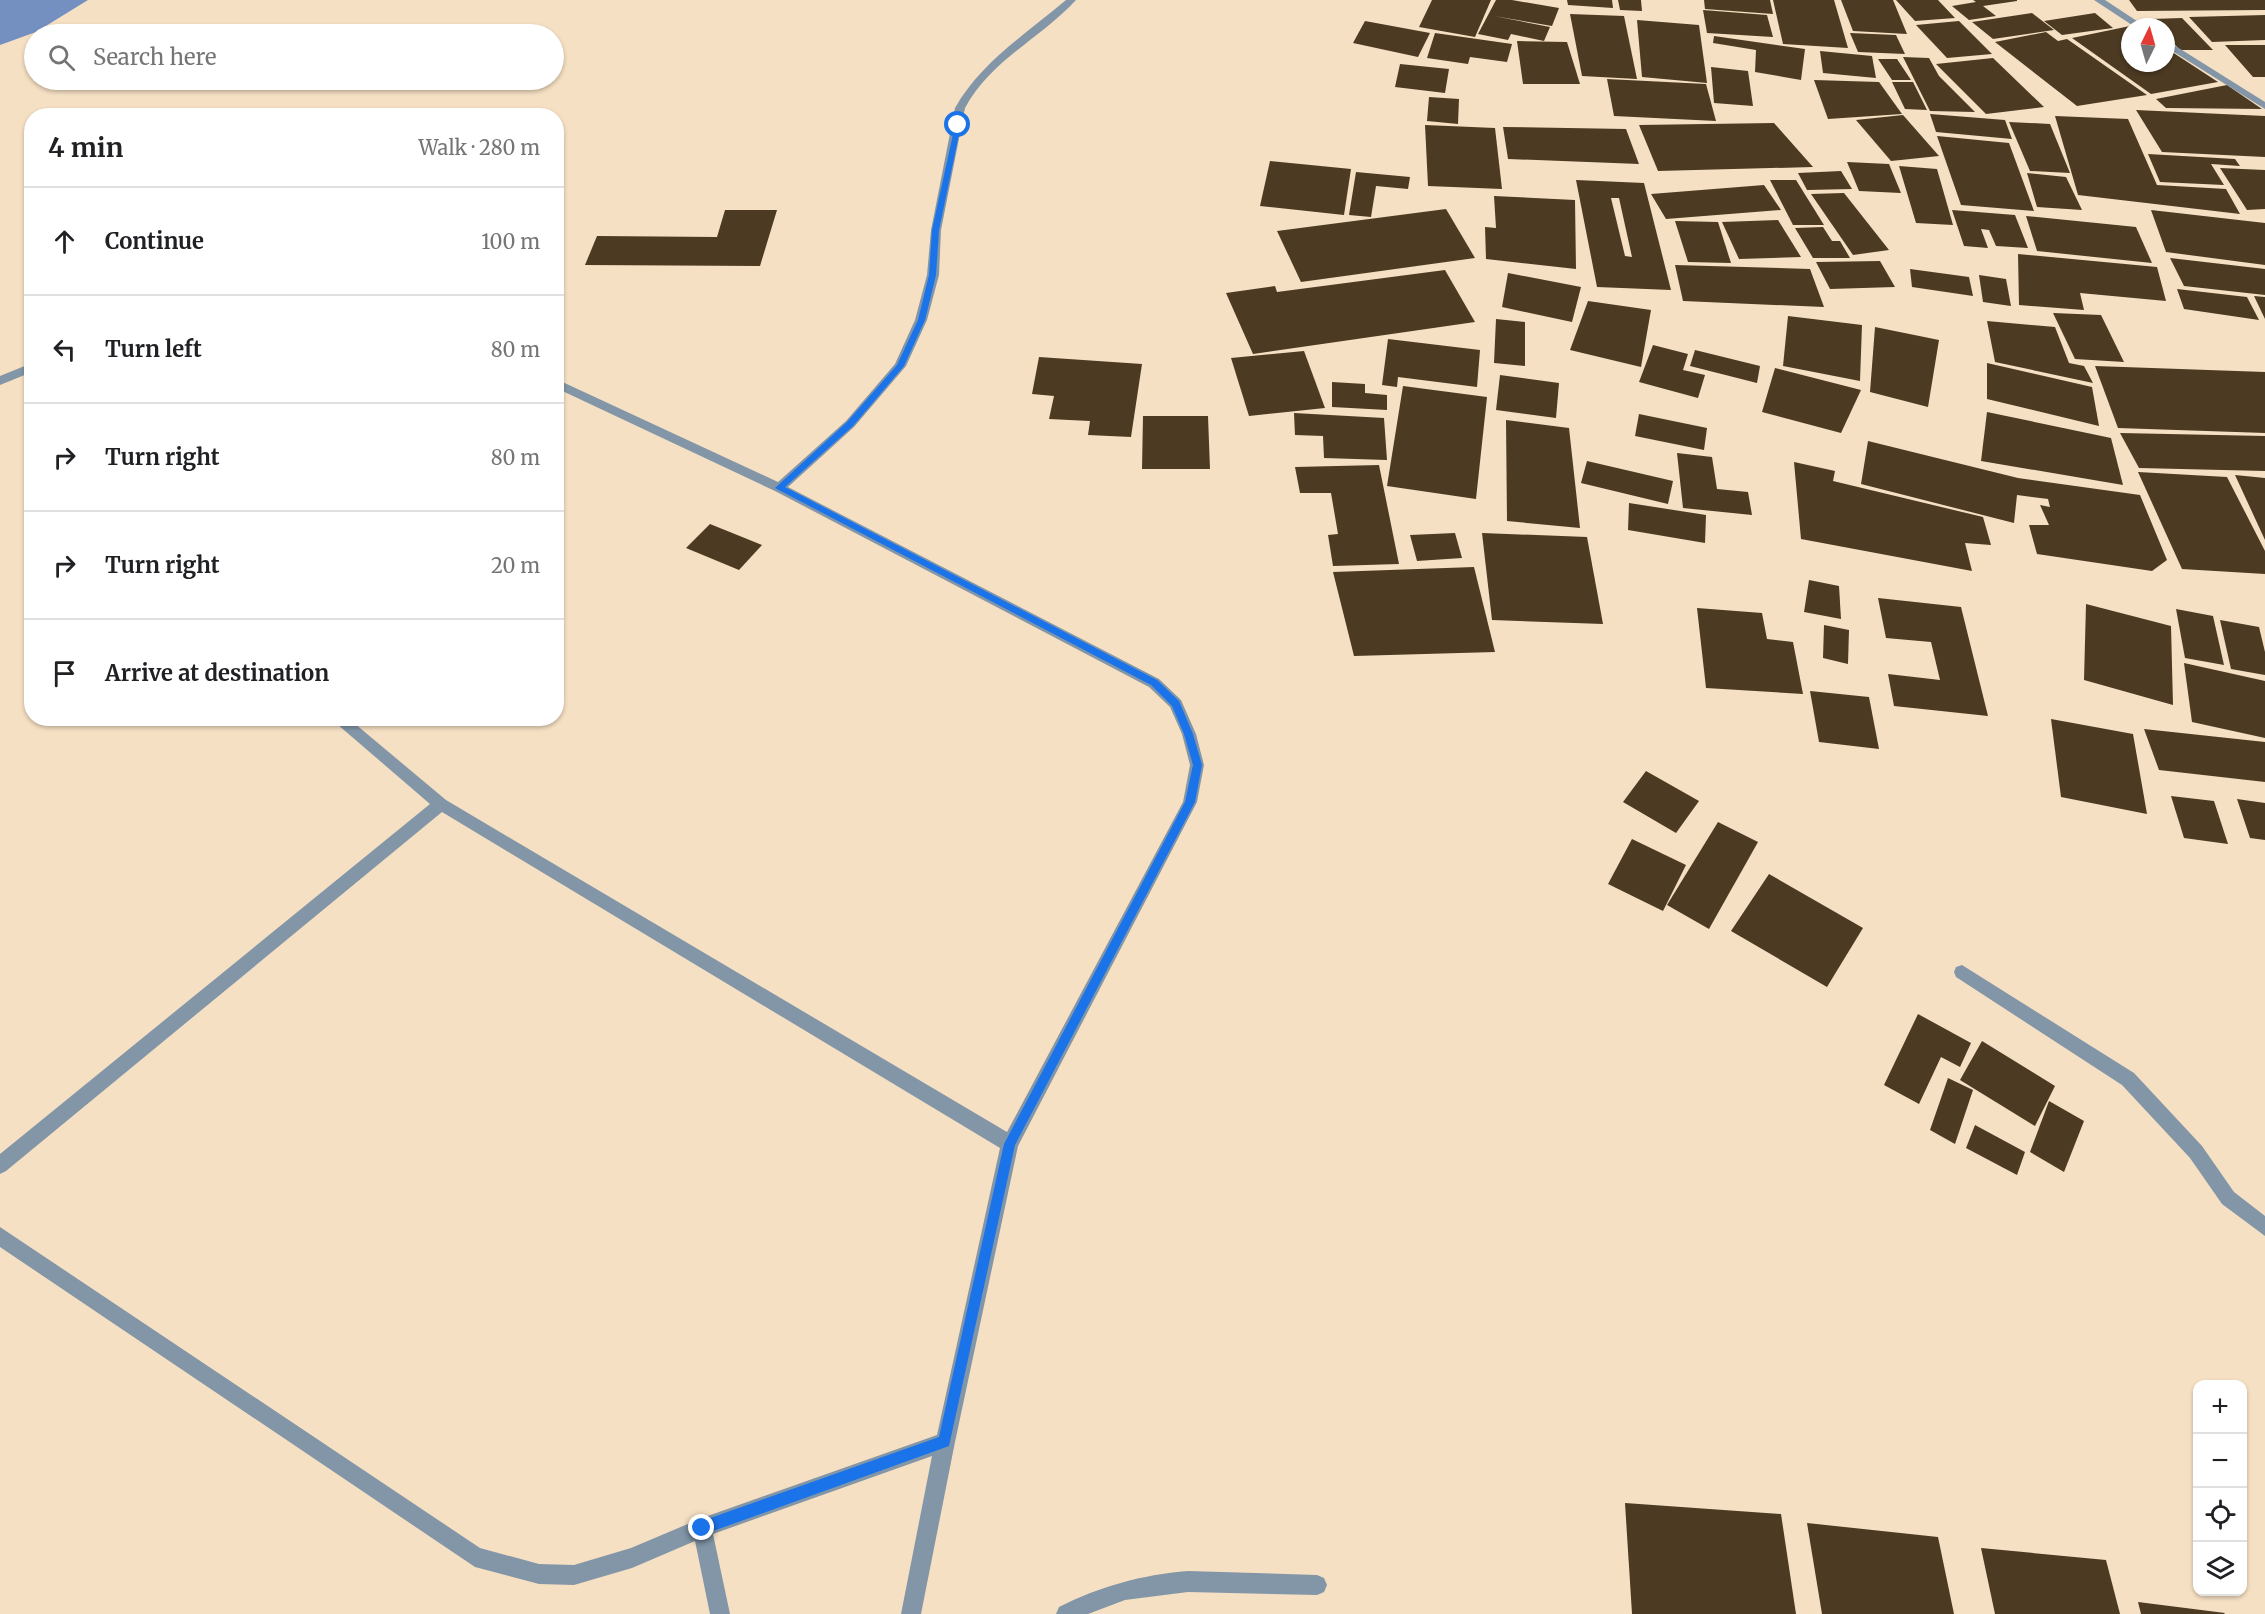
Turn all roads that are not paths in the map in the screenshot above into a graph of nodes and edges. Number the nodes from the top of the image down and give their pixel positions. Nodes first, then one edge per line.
1 (1071, 0) edge
2 (2099, 0) edge
3 (2127, 18) edge
4 (2175, 49) edge
5 (2265, 106) edge
6 (24, 370) edge
7 (0, 381) edge
8 (564, 385) edge
9 (779, 488) junction
10 (347, 726) edge
11 (441, 804) junction
12 (1962, 972) dead end
13 (1010, 1144) junction
14 (0, 1165) edge
15 (2265, 1227) edge
16 (0, 1236) edge
17 (945, 1442) junction
18 (702, 1528) junction
19 (1317, 1585) dead end
20 (720, 1614) edge
21 (911, 1614) edge
22 (1066, 1614) edge

1 - 9 street
2 - 3 street
4 - 5 street
6 - 7 street
8 - 9 street
9 - 13 street
10 - 11 street
11 - 13 street
11 - 14 street
12 - 15 street
13 - 17 street
16 - 18 street
17 - 18 street
17 - 21 street
18 - 20 street
19 - 22 street

